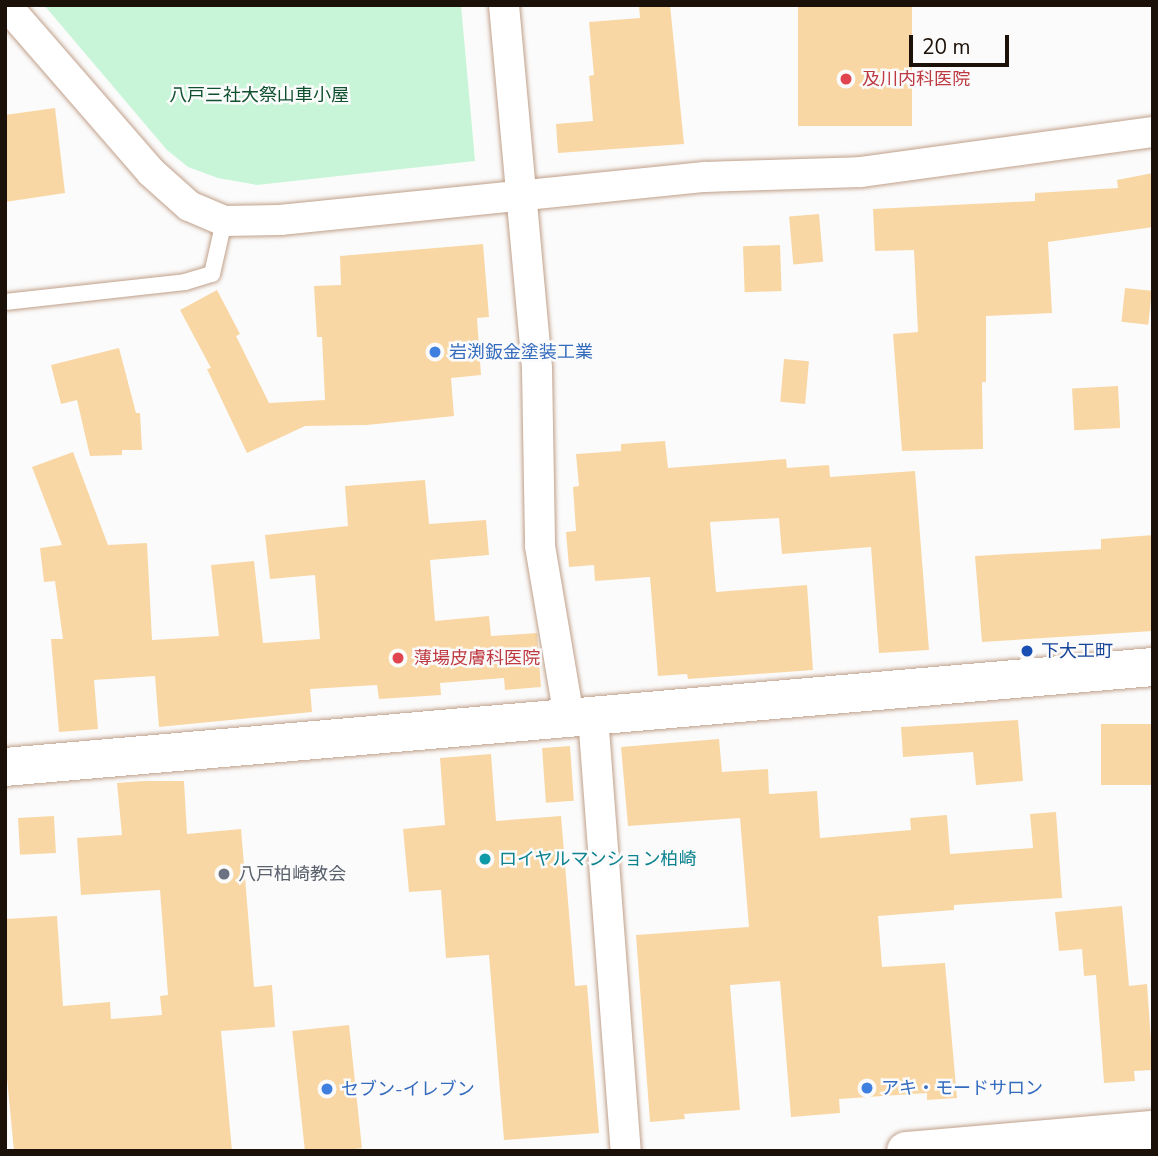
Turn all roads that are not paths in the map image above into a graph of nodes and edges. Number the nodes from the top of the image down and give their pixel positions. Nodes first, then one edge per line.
1 (6, 5) edge
2 (504, 5) edge
3 (1153, 132) edge
4 (520, 195) junction
5 (224, 221) junction
6 (5, 302) edge
7 (1153, 667) edge
8 (581, 717) junction
9 (5, 767) edge
10 (1153, 1130) edge
11 (919, 1150) edge
12 (626, 1151) edge

1 - 5 street
2 - 4 street
3 - 4 street
4 - 5 street
4 - 8 street
5 - 6 lane
7 - 8 main road
8 - 9 main road
8 - 12 street
10 - 11 main road

